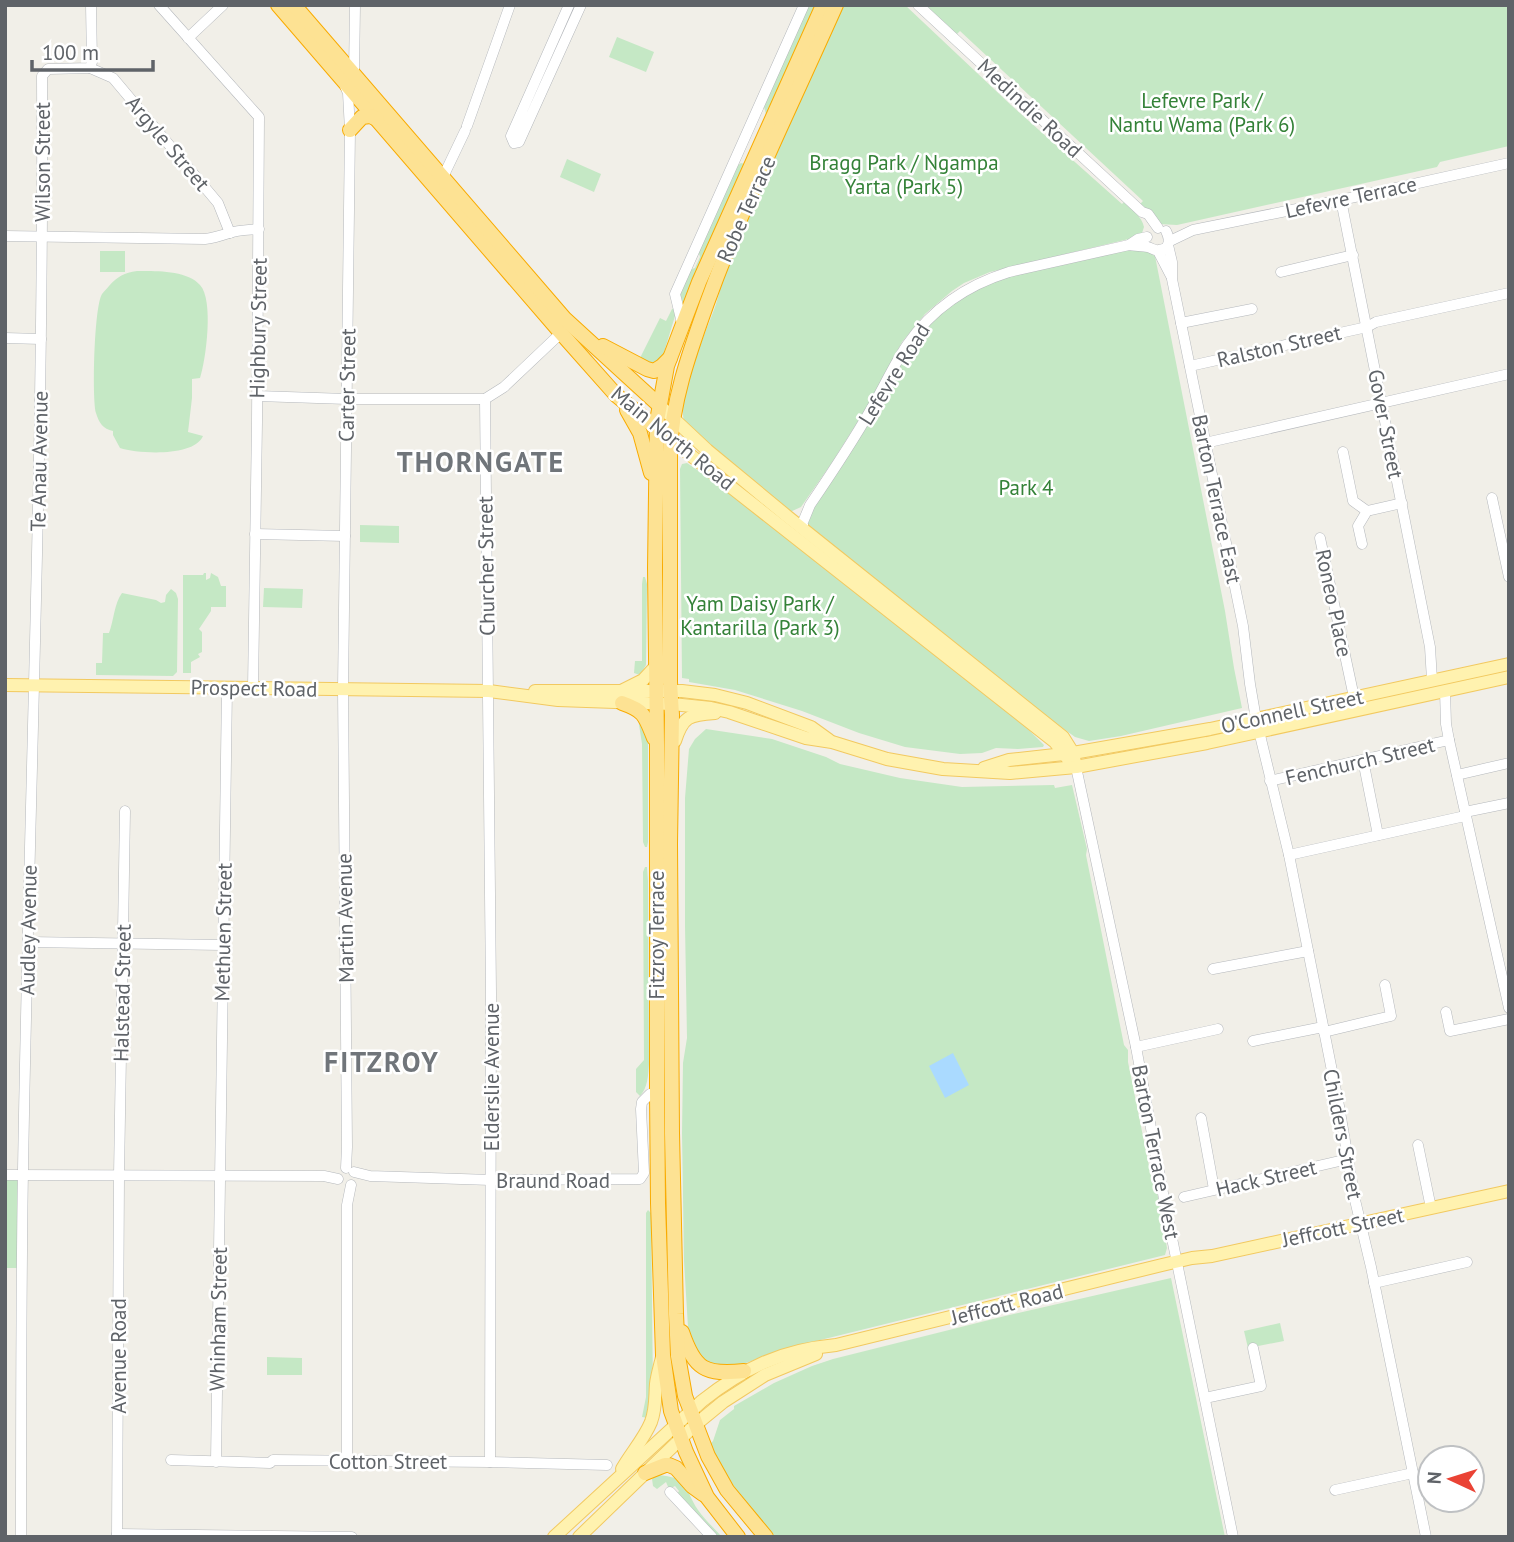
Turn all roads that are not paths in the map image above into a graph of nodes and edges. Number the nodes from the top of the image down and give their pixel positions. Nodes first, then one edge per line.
1 (91, 5) edge
2 (159, 5) edge
3 (223, 5) edge
4 (278, 5) edge
5 (294, 5) edge
6 (355, 5) edge
7 (510, 5) edge
8 (569, 5) edge
9 (581, 5) edge
10 (804, 5) edge
11 (823, 5) edge
12 (828, 5) edge
13 (836, 5) edge
14 (918, 5) edge
15 (813, 27) junction
16 (355, 33) junction
17 (188, 38) junction
18 (816, 51) junction
19 (334, 61) junction
20 (90, 68) junction
21 (349, 78) junction
22 (755, 114) junction
23 (377, 119) junction
24 (770, 121) junction
25 (350, 130) junction
26 (737, 154) junction
27 (752, 161) junction
28 (1509, 163) edge
29 (438, 181) junction
30 (755, 187) junction
31 (1341, 200) junction
32 (259, 229) junction
33 (230, 233) junction
34 (5, 236) edge
35 (43, 237) junction
36 (1158, 239) junction
37 (1353, 255) junction
38 (1281, 272) dead end
39 (1509, 293) edge
40 (1252, 309) dead end
41 (1181, 323) junction
42 (682, 325) junction
43 (1367, 327) junction
44 (568, 331) junction
45 (5, 338) edge
46 (41, 339) junction
47 (670, 358) junction
48 (1190, 366) junction
49 (1509, 374) edge
50 (616, 395) junction
51 (257, 396) junction
52 (485, 399) junction
53 (346, 400) junction
54 (1382, 403) junction
55 (659, 405) junction
56 (673, 418) junction
57 (657, 429) junction
58 (670, 439) junction
59 (1205, 443) junction
60 (1343, 452) dead end
61 (656, 495) junction
62 (1492, 498) dead end
63 (1402, 503) junction
64 (810, 505) junction
65 (1367, 511) junction
66 (788, 517) junction
67 (803, 529) junction
68 (255, 534) junction
69 (345, 536) junction
70 (1320, 538) dead end
71 (1362, 544) dead end
72 (662, 568) junction
73 (1509, 577) edge
74 (1509, 664) edge
75 (655, 667) junction
76 (1509, 677) edge
77 (5, 685) edge
78 (34, 685) junction
79 (1438, 685) junction
80 (226, 688) junction
81 (253, 688) junction
82 (343, 690) junction
83 (489, 691) junction
84 (621, 697) junction
85 (656, 697) junction
86 (671, 697) junction
87 (1355, 703) junction
88 (729, 712) junction
89 (1257, 725) junction
90 (1449, 740) junction
91 (832, 742) junction
92 (664, 748) junction
93 (1069, 753) junction
94 (1363, 760) junction
95 (1509, 763) edge
96 (1076, 767) junction
97 (977, 770) junction
98 (1457, 775) junction
99 (1270, 781) junction
100 (1509, 803) edge
101 (125, 811) dead end
102 (1465, 814) junction
103 (1378, 835) junction
104 (670, 844) junction
105 (1289, 855) junction
106 (656, 859) junction
107 (671, 926) junction
108 (28, 942) junction
109 (123, 944) junction
110 (222, 945) junction
111 (1308, 951) junction
112 (1504, 961) edge
113 (1213, 969) dead end
114 (1385, 985) dead end
115 (1509, 1008) edge
116 (1446, 1012) dead end
117 (656, 1013) junction
118 (1509, 1019) edge
119 (1218, 1029) dead end
120 (1324, 1030) junction
121 (672, 1038) junction
122 (1253, 1041) dead end
123 (1136, 1047) junction
124 (657, 1094) junction
125 (1201, 1118) dead end
126 (672, 1133) junction
127 (1418, 1145) dead end
128 (1348, 1159) junction
129 (5, 1175) edge
130 (23, 1175) junction
131 (119, 1175) junction
132 (221, 1176) junction
133 (347, 1176) junction
134 (491, 1180) junction
135 (1214, 1189) junction
136 (1509, 1191) edge
137 (1184, 1197) dead end
138 (658, 1203) junction
139 (1432, 1208) junction
140 (1362, 1223) junction
141 (1177, 1262) junction
142 (1468, 1262) dead end
143 (1374, 1283) junction
144 (676, 1314) junction
145 (836, 1345) junction
146 (1253, 1348) dead end
147 (663, 1355) junction
148 (744, 1371) junction
149 (1205, 1398) junction
150 (692, 1418) junction
151 (678, 1432) junction
152 (170, 1460) dead end
153 (347, 1461) junction
154 (216, 1462) junction
155 (490, 1462) junction
156 (607, 1465) dead end
157 (645, 1473) junction
158 (1413, 1473) junction
159 (619, 1476) junction
160 (1335, 1490) dead end
161 (670, 1492) dead end
162 (707, 1497) junction
163 (117, 1535) edge
164 (21, 1537) edge
165 (352, 1537) edge
166 (554, 1537) edge
167 (579, 1537) edge
168 (712, 1537) edge
169 (738, 1537) edge
170 (766, 1537) edge
171 (1233, 1537) edge
172 (1426, 1537) edge

1 - 20 street
2 - 17 street, Highbury Street
3 - 17 street
4 - 19 highway, Main North Road
5 - 19 highway, Main North Road
6 - 16 street, Carter Street
7 - 29 street
8 - 9 street
10 - 22 street, Robe Terrace
11 - 15 highway, Robe Terrace
12 - 15 highway
13 - 18 highway, Robe Terrace
14 - 36 street, Medindie Road
15 - 24 highway, Robe Terrace
16 - 19 street
16 - 21 street, Carter Street
17 - 32 street, Highbury Street
18 - 24 highway
18 - 30 highway, Robe Terrace
19 - 21 highway, Main North Road
20 - 33 street, Argyle Street
20 - 35 street, Wilson Street
21 - 23 highway, Main North Road
21 - 25 street, Carter Street
21 - 29 highway, Main North Road
22 - 24 street
22 - 26 street, Robe Terrace
23 - 25 highway
23 - 29 highway, Main North Road
24 - 27 highway, Robe Terrace
25 - 53 street, Carter Street
26 - 27 street
26 - 42 street, Robe Terrace
27 - 30 highway
27 - 42 highway, Robe Terrace
28 - 31 street, Lefevre Terrace
29 - 44 highway, Main North Road
30 - 56 highway, Robe Terrace
31 - 36 street, Lefevre Terrace
31 - 37 street, Gover Street
32 - 33 street
32 - 51 street, Highbury Street
33 - 35 street
34 - 35 street
35 - 46 street, Te Anau Avenue
36 - 41 street, Barton Terrace East
36 - 64 street, Lefevre Road
37 - 38 street
37 - 43 street, Gover Street
39 - 43 street, Ralston Street
40 - 41 street
41 - 48 street, Barton Terrace East
42 - 47 highway, Robe Terrace
43 - 48 street, Ralston Street
43 - 54 street, Gover Street
44 - 47 highway
44 - 50 highway, Main North Road
44 - 52 street
44 - 55 highway, Main North Road
45 - 46 street
46 - 78 street, Te Anau Avenue
47 - 55 highway, Robe Terrace
48 - 59 street, Barton Terrace East
49 - 54 street
50 - 57 highway, Main North Road
50 - 61 highway
51 - 53 street
51 - 68 street, Highbury Street
52 - 53 street
52 - 83 street, Churcher Street
53 - 69 street, Carter Street
54 - 59 street
54 - 63 street, Gover Street
55 - 56 main road, Main North Road
55 - 57 highway, Robe Terrace
56 - 58 highway, Fitzroy Terrace
56 - 66 main road, Main North Road
57 - 58 highway, Main North Road
57 - 61 highway, Fitzroy Terrace
58 - 72 highway, Fitzroy Terrace
58 - 93 main road, Main North Road
59 - 89 street, Barton Terrace East
60 - 65 street
61 - 72 highway, Fitzroy Terrace
62 - 73 street
63 - 65 street
63 - 79 street, Gover Street
64 - 66 street, Lefevre Road
64 - 67 street, Lefevre Road
65 - 71 street
66 - 67 main road, Main North Road
67 - 93 main road, Main North Road
68 - 69 street
68 - 81 street, Highbury Street
69 - 82 street, Carter Street
70 - 87 street, Roneo Place
72 - 75 highway, Fitzroy Terrace
72 - 86 highway, Fitzroy Terrace
74 - 79 main road, O'Connell Street
75 - 84 main road
75 - 85 highway, Fitzroy Terrace
76 - 79 main road, O'Connell Street
77 - 78 main road, Prospect Road
78 - 80 main road, Prospect Road
78 - 108 street, Audley Avenue
79 - 87 main road, O'Connell Street
79 - 90 street, Gover Street
80 - 81 main road, Prospect Road
80 - 110 street, Methuen Street
81 - 82 main road, Prospect Road
82 - 83 main road, Prospect Road
82 - 133 street, Martin Avenue
83 - 84 main road, Prospect Road
83 - 134 street, Elderslie Avenue
84 - 85 main road, Prospect Road
84 - 92 highway
85 - 86 main road, Prospect Road
85 - 92 highway, Fitzroy Terrace
86 - 88 main road, Prospect Road
86 - 91 main road, Prospect Road
86 - 92 highway, Fitzroy Terrace
87 - 89 main road, O'Connell Street
88 - 91 main road, Prospect Road
88 - 92 main road
89 - 93 main road, O'Connell Street
89 - 96 main road, O'Connell Street
89 - 99 street, Childers Street
90 - 94 street, Fenchurch Street
90 - 98 street, Gover Street
91 - 97 main road, Prospect Road
92 - 104 highway, Fitzroy Terrace
92 - 106 highway, Fitzroy Terrace
93 - 96 main road
93 - 97 main road, Prospect Road
94 - 99 street, Fenchurch Street
94 - 103 street
95 - 98 street
96 - 97 main road, Prospect Road
96 - 123 street, Barton Terrace West
98 - 102 street, Gover Street
99 - 105 street, Childers Street
100 - 102 street
101 - 109 street, Halstead Street
102 - 103 street
102 - 112 street, Gover Street
103 - 105 street
104 - 106 highway
104 - 107 highway, Fitzroy Terrace
105 - 111 street, Childers Street
106 - 117 highway, Fitzroy Terrace
107 - 117 highway
107 - 121 highway, Fitzroy Terrace
108 - 109 street
108 - 130 street, Audley Avenue
109 - 110 street
109 - 131 street, Halstead Street
110 - 132 street, Methuen Street
111 - 113 street
111 - 120 street, Childers Street
112 - 115 street, Gover Street
114 - 120 street
116 - 118 street
117 - 124 highway, Fitzroy Terrace
119 - 123 street
120 - 122 street
120 - 128 street, Childers Street
121 - 124 highway
121 - 126 highway, Fitzroy Terrace
123 - 141 street, Barton Terrace West
124 - 134 street, Braund Road
124 - 138 highway, Fitzroy Terrace
125 - 135 street
126 - 138 highway
126 - 144 highway, Fitzroy Terrace
127 - 139 street
128 - 135 street, Hack Street
128 - 140 street, Childers Street
129 - 130 street
130 - 131 street
130 - 164 street, Audley Avenue
131 - 132 street
131 - 163 street, Avenue Road
132 - 133 street
132 - 154 street, Whinham Street
133 - 134 street, Braund Road
133 - 153 street, Martin Avenue
134 - 155 street, Elderslie Avenue
135 - 137 street, Hack Street
136 - 139 main road, Jeffcott Street
138 - 147 highway, Fitzroy Terrace
139 - 140 main road, Jeffcott Street
140 - 141 main road, Jeffcott Street
140 - 143 street, Childers Street
141 - 145 main road, Jeffcott Road
141 - 149 street, Barton Terrace West
142 - 143 street
143 - 158 street, Childers Street
144 - 148 highway
144 - 150 highway, Fitzroy Terrace
145 - 148 main road, Jeffcott Road
145 - 150 main road, Jeffcott Road
146 - 149 street
147 - 151 highway, Fitzroy Terrace
147 - 159 main road
148 - 150 main road, Jeffcott Road
149 - 171 street, Barton Terrace West
150 - 151 main road
150 - 170 highway, Fitzroy Terrace
151 - 157 main road
151 - 159 main road
151 - 162 highway, Fitzroy Terrace
152 - 154 street, Cotton Street
153 - 154 street, Cotton Street
153 - 155 street, Cotton Street
155 - 156 street, Cotton Street
157 - 162 highway
157 - 167 main road
158 - 160 street
158 - 172 street, Childers Street
159 - 166 main road
161 - 168 street
162 - 169 highway
163 - 165 street

